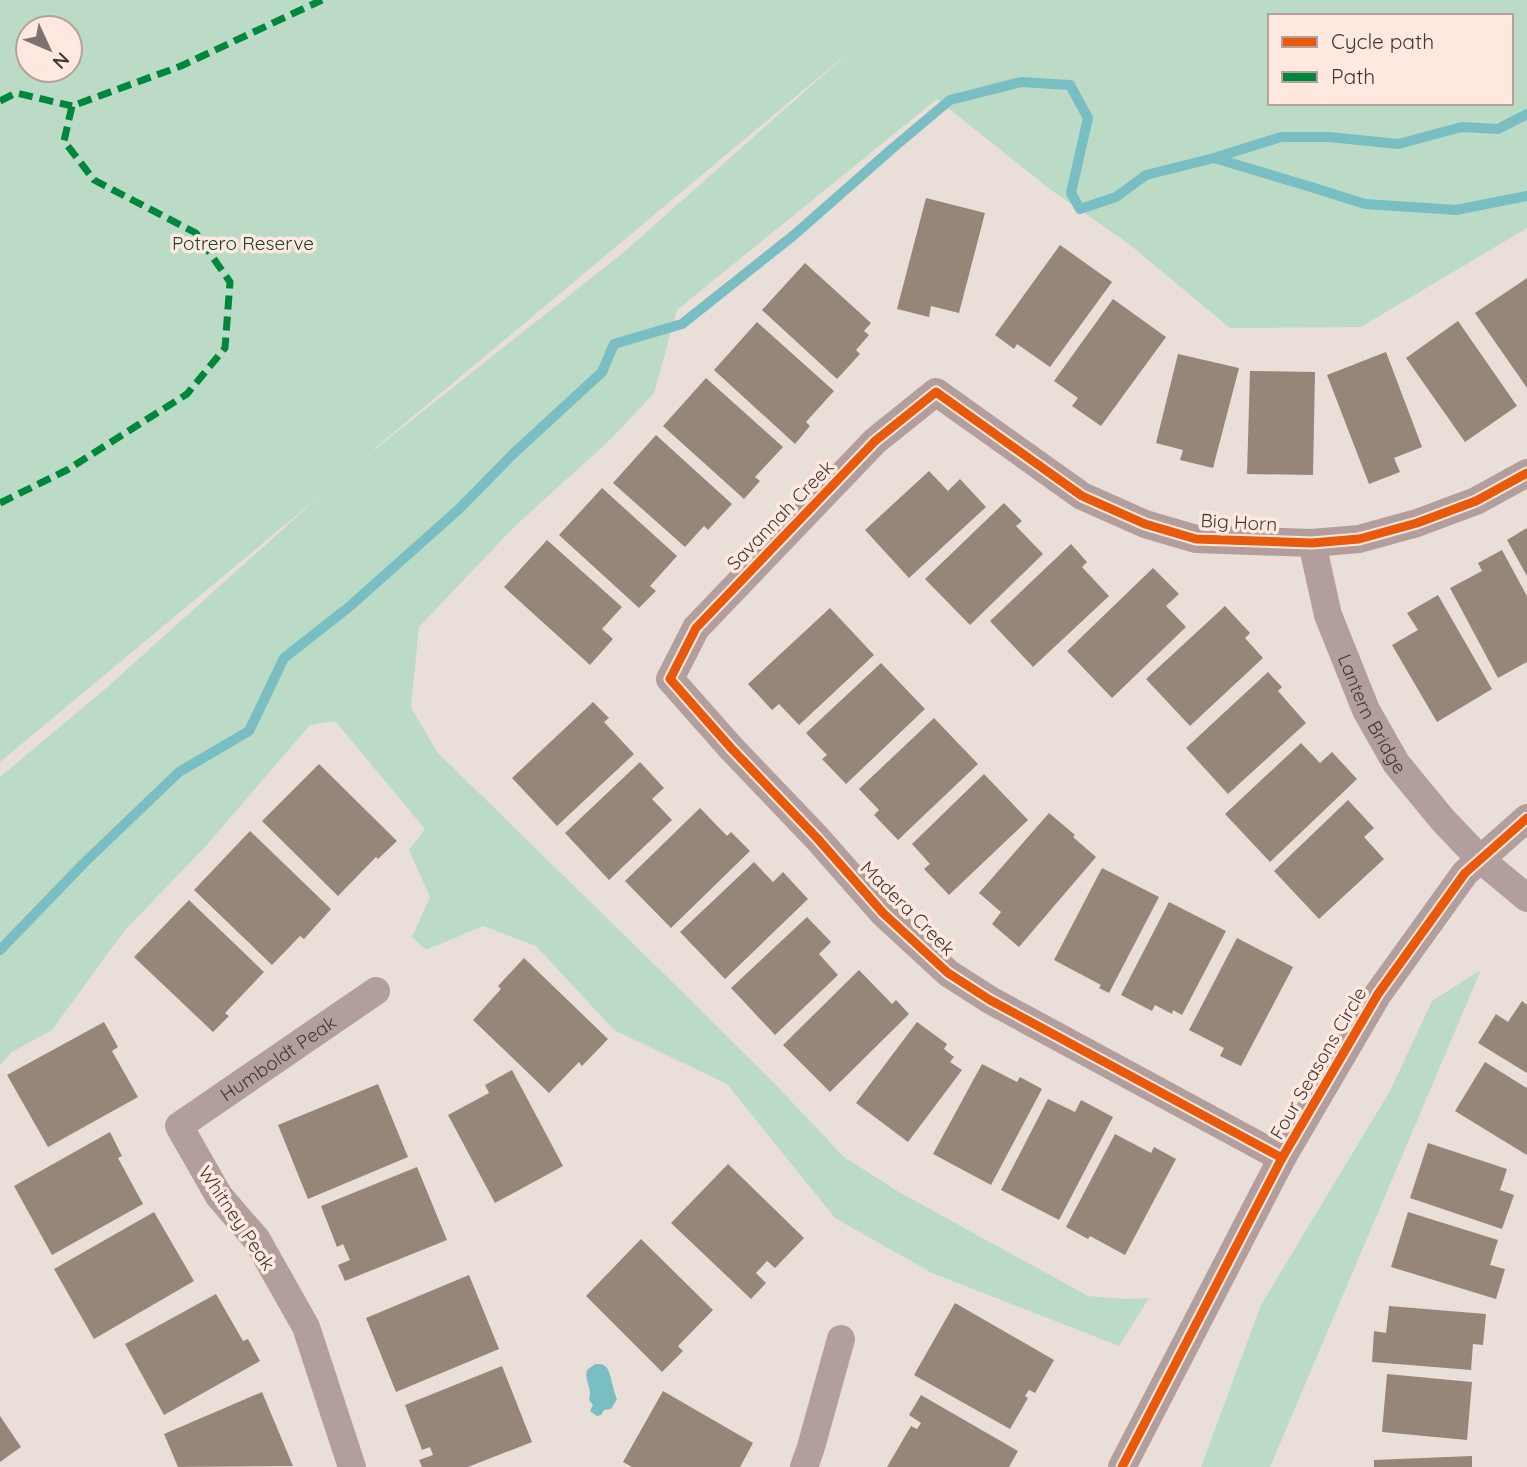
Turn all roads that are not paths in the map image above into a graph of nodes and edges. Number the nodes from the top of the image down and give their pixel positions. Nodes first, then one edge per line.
1 (936, 391) joint
2 (1527, 473) edge
3 (1312, 543) junction
4 (670, 680) joint
5 (1527, 818) edge
6 (1480, 859) junction
7 (1527, 898) edge
8 (376, 991) dead end
9 (179, 1126) joint
10 (1283, 1158) junction
11 (841, 1339) dead end
12 (352, 1467) edge
13 (804, 1467) edge
14 (1122, 1467) edge

1 - 3 street, Big Horn
1 - 4 street, Savannah Creek
2 - 3 street, Big Horn
3 - 6 street, Lantern Bridge
4 - 10 street, Madera Creek
5 - 6 street, Four Seasons Circle
6 - 7 street, Lantern Bridge
6 - 10 street, Four Seasons Circle
8 - 9 street, Humboldt Peak
9 - 12 street, Whitney Peak
10 - 14 street, Four Seasons Circle
11 - 13 street

